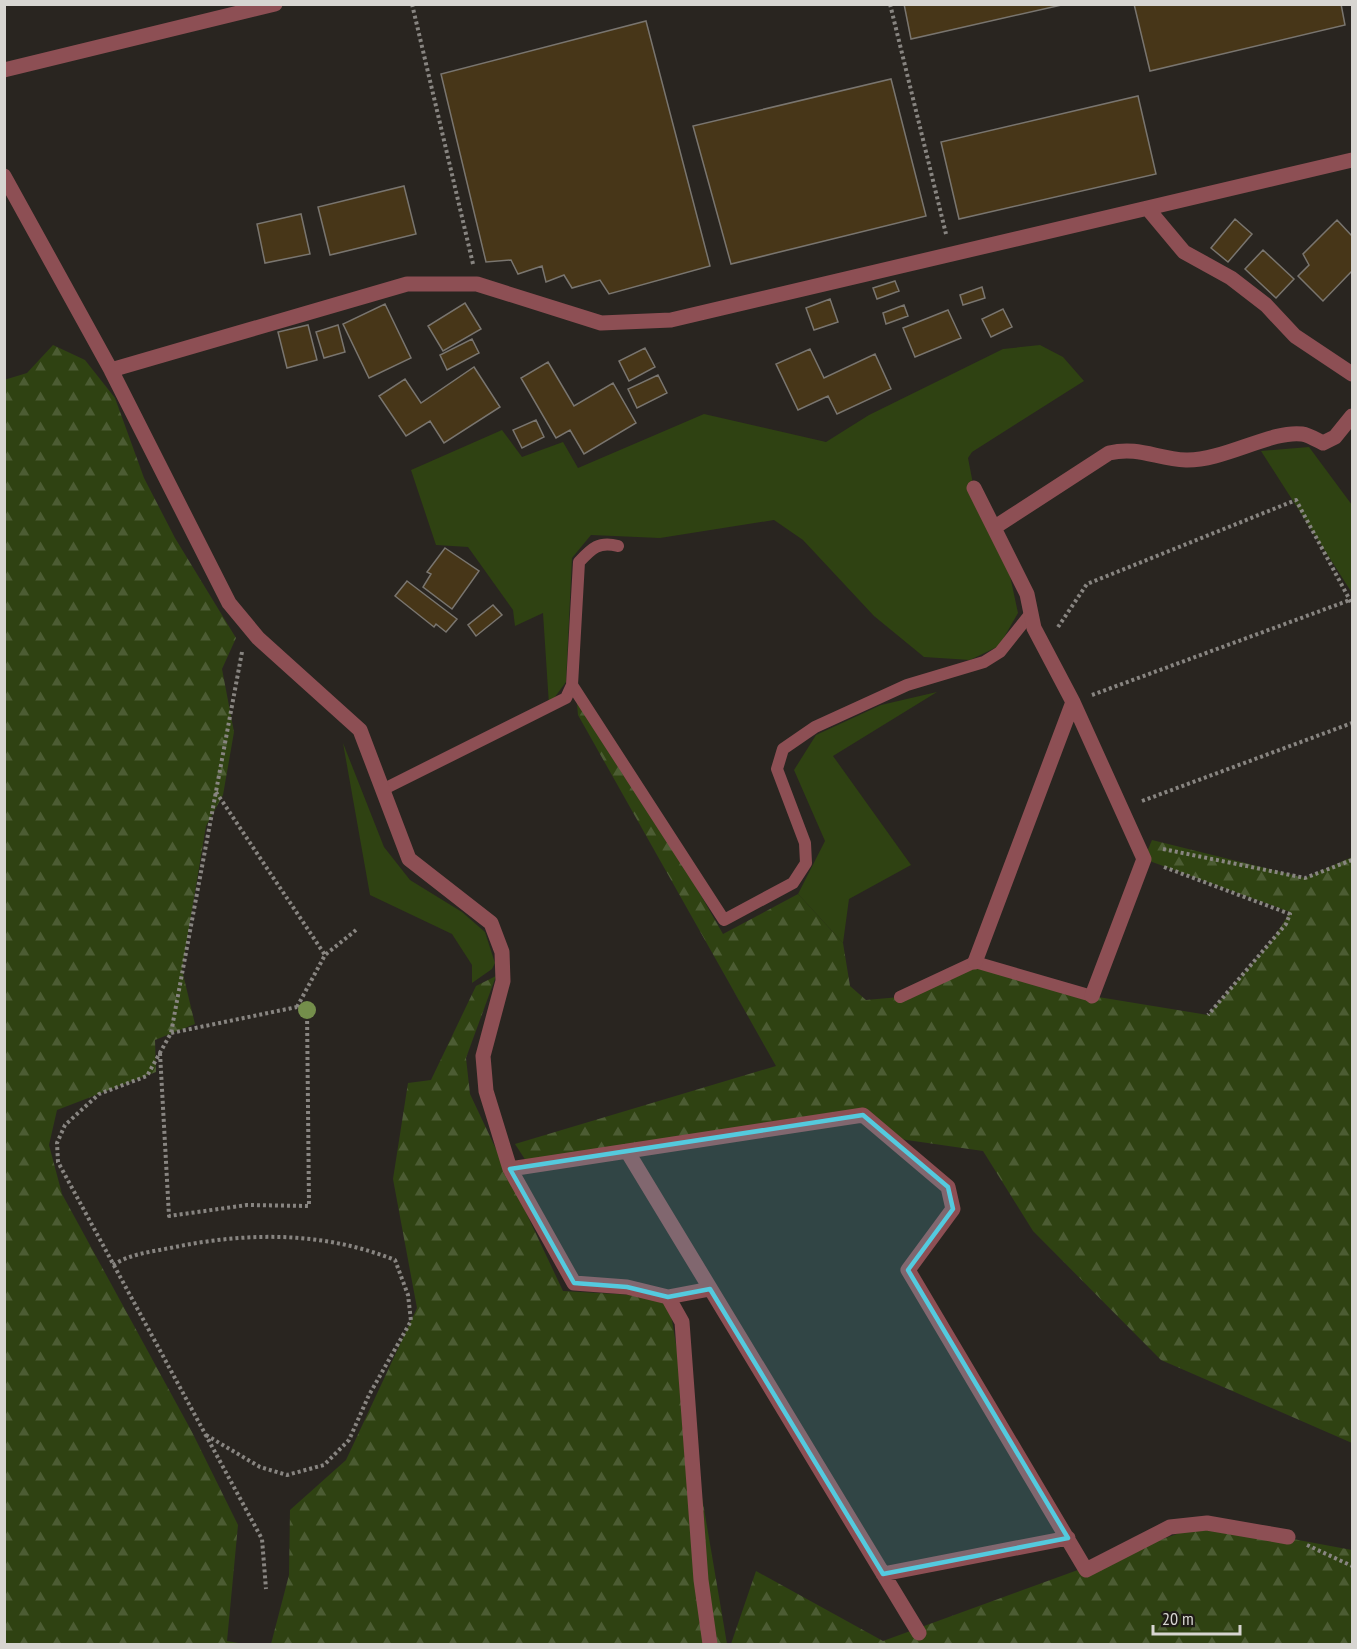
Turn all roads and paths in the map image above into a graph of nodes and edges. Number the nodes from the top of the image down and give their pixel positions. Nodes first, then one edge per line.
1 (275, 4) edge
2 (412, 4) edge
3 (890, 4) edge
4 (4, 70) edge
5 (1353, 160) edge
6 (4, 176) edge
7 (1148, 209) junction
8 (951, 254) junction
9 (477, 284) junction
10 (111, 370) junction
11 (1353, 374) edge
12 (1353, 416) edge
13 (974, 488) dead end
14 (995, 527) junction
15 (618, 546) dead end
16 (1351, 602) edge
17 (1031, 613) junction
18 (247, 625) junction
19 (1044, 648) junction
20 (572, 685) junction
21 (1073, 702) junction
22 (1353, 723) edge
23 (382, 790) junction
24 (216, 792) junction
25 (1120, 809) junction
26 (1136, 843) junction
27 (1144, 859) junction
28 (1353, 860) edge
29 (356, 930) dead end
30 (325, 955) junction
31 (975, 962) junction
32 (1092, 996) joint
33 (900, 997) dead end
34 (297, 1006) junction
35 (1208, 1015) dead end
36 (171, 1034) junction
37 (160, 1053) junction
38 (627, 1151) junction
39 (510, 1170) junction
40 (113, 1265) junction
41 (710, 1289) junction
42 (668, 1297) junction
43 (205, 1435) junction
44 (1288, 1537) joint
45 (1068, 1538) junction
46 (1353, 1566) edge
47 (883, 1574) junction
48 (266, 1589) dead end
49 (919, 1633) dead end
50 (710, 1644) edge

1 - 4 street
2 - 9 path
3 - 8 path
5 - 7 street
6 - 10 street
7 - 8 street
7 - 11 street
8 - 9 street
9 - 10 street
10 - 18 street
12 - 14 street
13 - 14 street
14 - 17 street
15 - 20 lane
16 - 19 path
16 - 21 path
17 - 19 street
17 - 20 lane
18 - 23 street
18 - 24 path
19 - 21 street
20 - 23 lane
21 - 25 street
21 - 31 street
22 - 25 path
23 - 39 street
24 - 30 path
24 - 36 path
25 - 26 street
26 - 27 street
26 - 28 path
27 - 32 street
27 - 35 path
29 - 30 path
30 - 34 path
31 - 32 lane
31 - 33 lane
34 - 36 path
34 - 37 path
36 - 37 path
37 - 40 path
38 - 39 street
38 - 41 street
38 - 45 street
39 - 42 street
40 - 43 path
40 - 43 path
41 - 42 street
41 - 47 street
42 - 50 street
43 - 48 path
44 - 45 street
44 - 46 path
45 - 47 street
47 - 49 street

